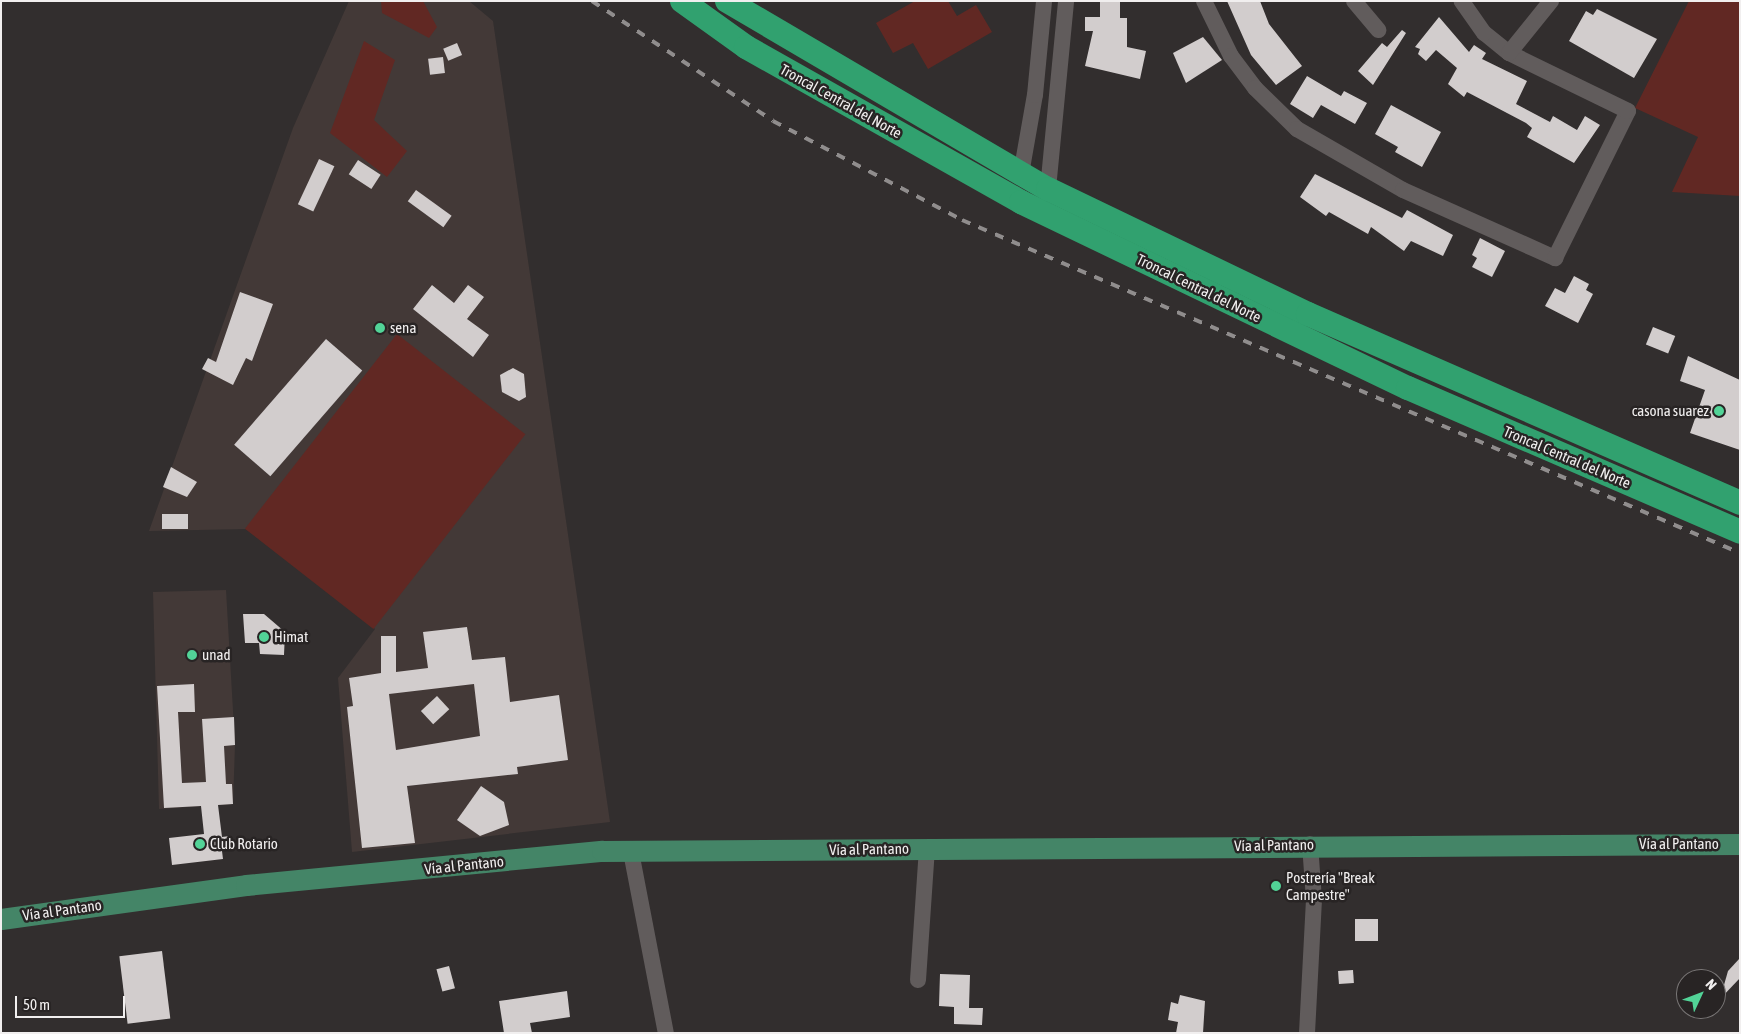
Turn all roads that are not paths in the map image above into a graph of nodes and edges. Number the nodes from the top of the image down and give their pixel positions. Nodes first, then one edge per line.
1 (682, 1) edge
2 (728, 1) edge
3 (1044, 1) edge
4 (1066, 1) edge
5 (1204, 1) edge
6 (1354, 1) edge
7 (1462, 1) edge
8 (1551, 1) edge
9 (1041, 27) junction
10 (1064, 29) junction
11 (1378, 30) dead end
12 (1509, 53) junction
13 (1021, 174) junction
14 (1048, 189) junction
15 (1740, 504) edge
16 (1740, 532) edge
17 (1310, 844) junction
18 (1740, 844) edge
19 (927, 848) junction
20 (631, 852) junction
21 (1, 919) edge
22 (918, 980) dead end
23 (666, 1033) edge
24 (1307, 1033) edge

1 - 16 highway, Troncal Central del Norte
2 - 13 highway, Troncal Central del Norte
3 - 9 street
4 - 10 street
5 - 12 street
6 - 11 street
7 - 12 street
8 - 12 street
9 - 10 street
9 - 13 street
10 - 14 street
13 - 14 highway, Troncal Central del Norte
14 - 15 highway, Troncal Central del Norte
17 - 18 main road, Vía al Pantano
17 - 19 main road, Vía al Pantano
17 - 24 street
19 - 20 main road, Vía al Pantano
19 - 22 street
20 - 21 main road, Vía al Pantano
20 - 23 street

